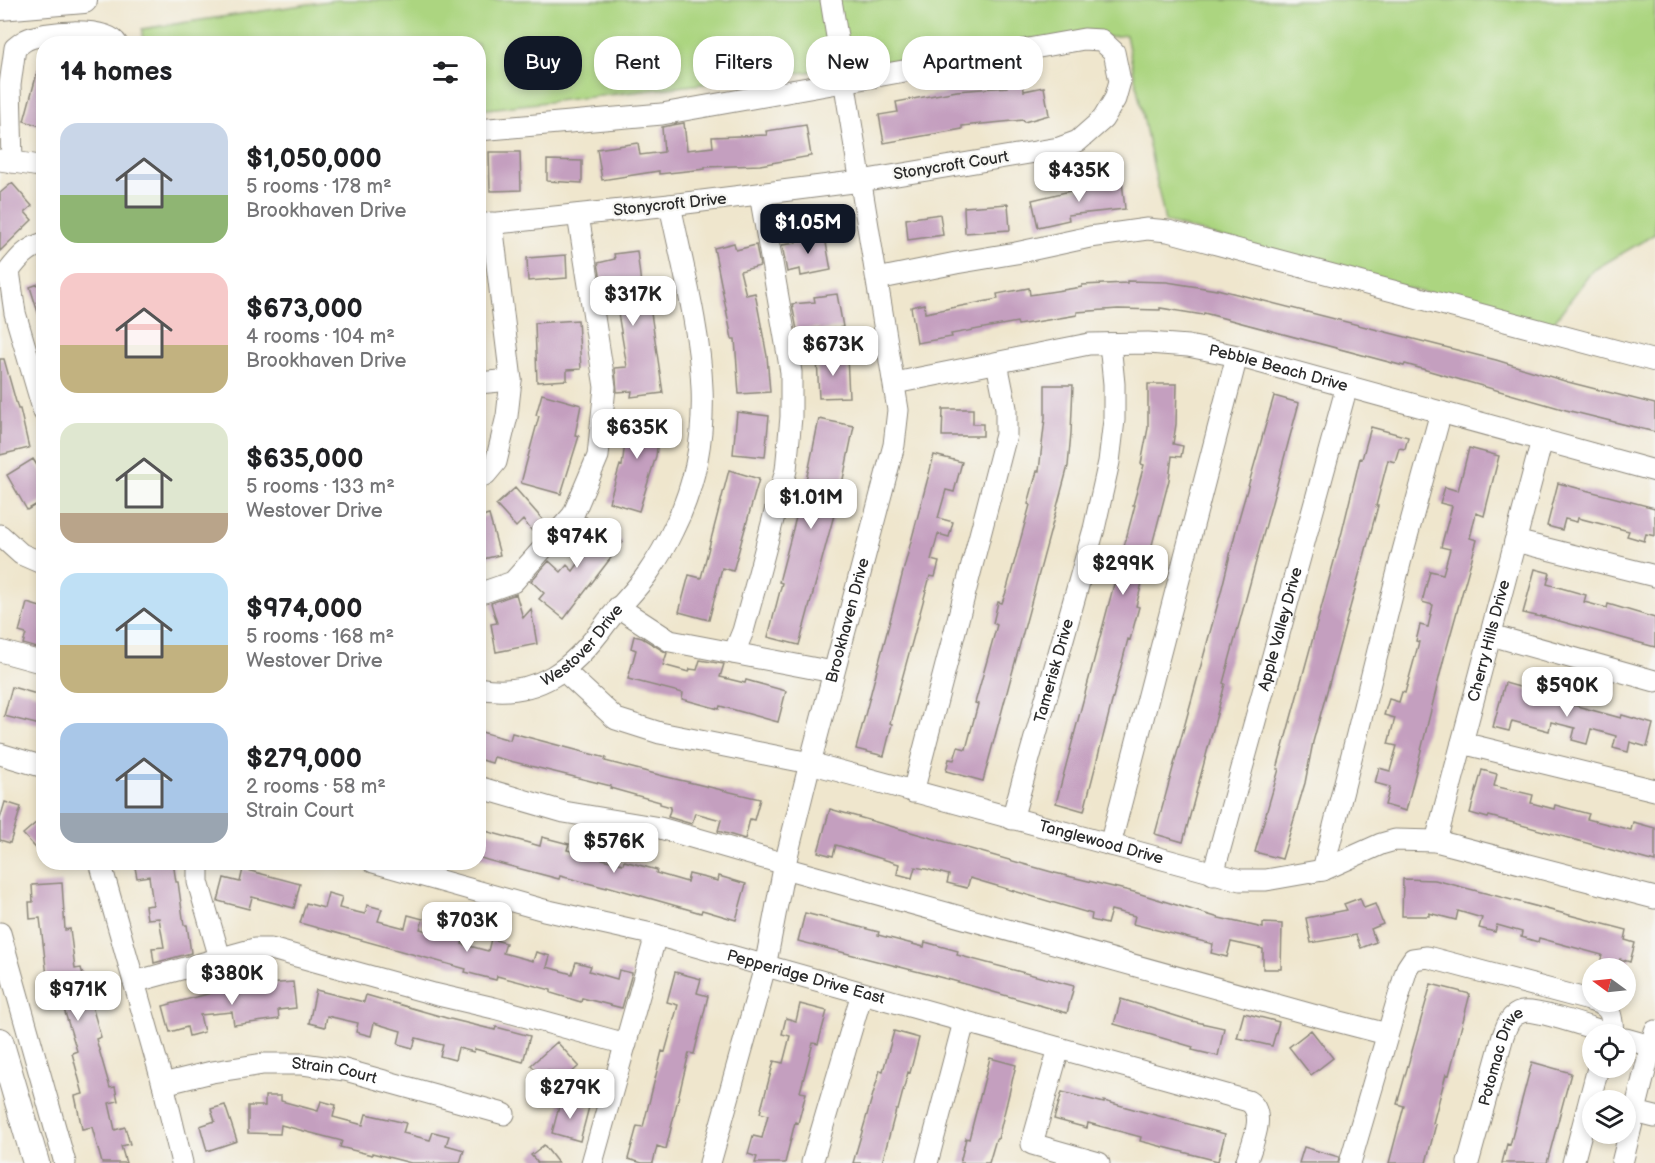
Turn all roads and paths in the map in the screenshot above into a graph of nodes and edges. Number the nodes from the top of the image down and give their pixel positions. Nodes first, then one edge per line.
1 (84, 0) edge
2 (831, 0) edge
3 (0, 7) edge
4 (42, 36) edge
5 (105, 36) edge
6 (837, 36) edge
7 (36, 37) edge
8 (890, 75) edge
9 (806, 89) edge
10 (845, 90) edge
11 (5, 105) edge
12 (486, 129) edge
13 (6, 161) edge
14 (36, 165) edge
15 (861, 181) junction
16 (760, 194) junction
17 (670, 205) junction
18 (578, 215) junction
19 (486, 224) edge
20 (486, 230) edge
21 (36, 245) edge
22 (877, 279) junction
23 (1110, 344) junction
24 (1238, 356) junction
25 (1655, 361) edge
26 (997, 363) junction
27 (511, 380) junction
28 (486, 382) edge
29 (895, 383) junction
30 (36, 385) edge
31 (1347, 386) junction
32 (1441, 412) junction
33 (1542, 440) junction
34 (1655, 471) edge
35 (486, 474) edge
36 (0, 535) edge
37 (1515, 541) junction
38 (36, 561) edge
39 (1655, 576) edge
40 (486, 591) edge
41 (618, 607) junction
42 (1491, 635) junction
43 (0, 651) edge
44 (734, 653) junction
45 (36, 661) edge
46 (563, 670) junction
47 (833, 672) junction
48 (1655, 681) edge
49 (486, 689) edge
50 (1462, 743) junction
51 (0, 754) edge
52 (810, 763) junction
53 (36, 765) edge
54 (486, 789) edge
55 (1655, 790) edge
56 (913, 792) junction
57 (1011, 819) junction
58 (1436, 841) junction
59 (1110, 846) junction
60 (784, 866) junction
61 (102, 870) edge
62 (198, 870) edge
63 (402, 870) edge
64 (1323, 870) junction
65 (1213, 874) junction
66 (1655, 898) edge
67 (0, 933) edge
68 (656, 935) junction
69 (220, 958) junction
70 (765, 966) junction
71 (134, 982) junction
72 (862, 993) junction
73 (1582, 999) edge
74 (964, 1022) junction
75 (1582, 1026) edge
76 (1388, 1034) junction
77 (1636, 1037) edge
78 (1653, 1039) edge
79 (0, 1041) edge
80 (626, 1044) junction
81 (1059, 1048) junction
82 (1595, 1078) edge
83 (163, 1084) junction
84 (504, 1114) dead end
85 (1645, 1115) edge
86 (1029, 1154) edge
87 (36, 1163) edge
88 (65, 1163) edge
89 (182, 1163) edge
90 (592, 1163) edge
91 (710, 1163) edge
92 (812, 1163) edge
93 (927, 1163) edge
94 (1099, 1163) edge
95 (1246, 1163) edge
96 (1350, 1163) edge
97 (1468, 1163) edge
98 (1573, 1163) edge
99 (1622, 1163) edge

1 - 3 main road
2 - 6 street, Brookhaven Drive
4 - 5 street
7 - 11 street
8 - 15 street, Stonycroft Court
9 - 12 street
10 - 15 street, Brookhaven Drive
11 - 13 street
13 - 14 street
15 - 16 street, Stonycroft Drive
15 - 22 street, Brookhaven Drive
16 - 17 street, Stonycroft Drive
16 - 44 street
17 - 18 street, Stonycroft Drive
17 - 41 street, Westover Drive
18 - 19 street, Stonycroft Drive
18 - 40 street
20 - 27 street
21 - 30 street
22 - 25 street
22 - 29 street, Brookhaven Drive
23 - 24 street, Pebble Beach Drive
23 - 26 street, Pebble Beach Drive
23 - 57 street, Tamerisk Drive
24 - 31 street, Pebble Beach Drive
24 - 59 street
26 - 29 street, Pebble Beach Drive
26 - 56 street
27 - 28 street
27 - 35 street
29 - 47 street, Brookhaven Drive
31 - 32 street, Pebble Beach Drive
31 - 65 street, Apple Valley Drive
32 - 33 street, Pebble Beach Drive
32 - 64 street
33 - 34 street, Pebble Beach Drive
33 - 37 street, Cherry Hills Drive
36 - 38 street
37 - 39 street
37 - 42 street, Cherry Hills Drive
41 - 44 street
41 - 46 street, Westover Drive
42 - 48 street
42 - 50 street, Cherry Hills Drive
43 - 45 street
44 - 47 street
46 - 49 street, Westover Drive
46 - 52 street, Tanglewood Drive
47 - 52 street, Brookhaven Drive
50 - 55 street
50 - 58 street, Cherry Hills Drive
51 - 53 street
52 - 56 street, Tanglewood Drive
52 - 60 street, Brookhaven Drive
54 - 60 street
56 - 57 street, Tanglewood Drive
57 - 59 street, Tanglewood Drive
58 - 64 street, Tanglewood Drive
58 - 66 street, Tanglewood Drive
59 - 65 street, Tanglewood Drive
60 - 70 street, Brookhaven Drive
60 - 76 street
61 - 71 street
62 - 69 street
63 - 68 street, Pepperidge Drive East
64 - 65 street, Tanglewood Drive
67 - 88 street
68 - 70 street, Pepperidge Drive East
68 - 80 street
69 - 71 street
69 - 80 street
70 - 72 street, Pepperidge Drive East
70 - 91 street, Brookhaven Drive
71 - 83 street
72 - 74 street, Pepperidge Drive East
72 - 92 street
73 - 76 street
74 - 81 street, Pepperidge Drive East
74 - 93 street
75 - 97 street, Potomac Drive
76 - 96 street
77 - 78 street, Potomac Drive
78 - 85 street
79 - 87 main road
80 - 90 street
81 - 86 street
81 - 95 street, Pepperidge Drive East
82 - 98 street
83 - 84 street, Strain Court
83 - 89 street
85 - 99 street
86 - 94 street

